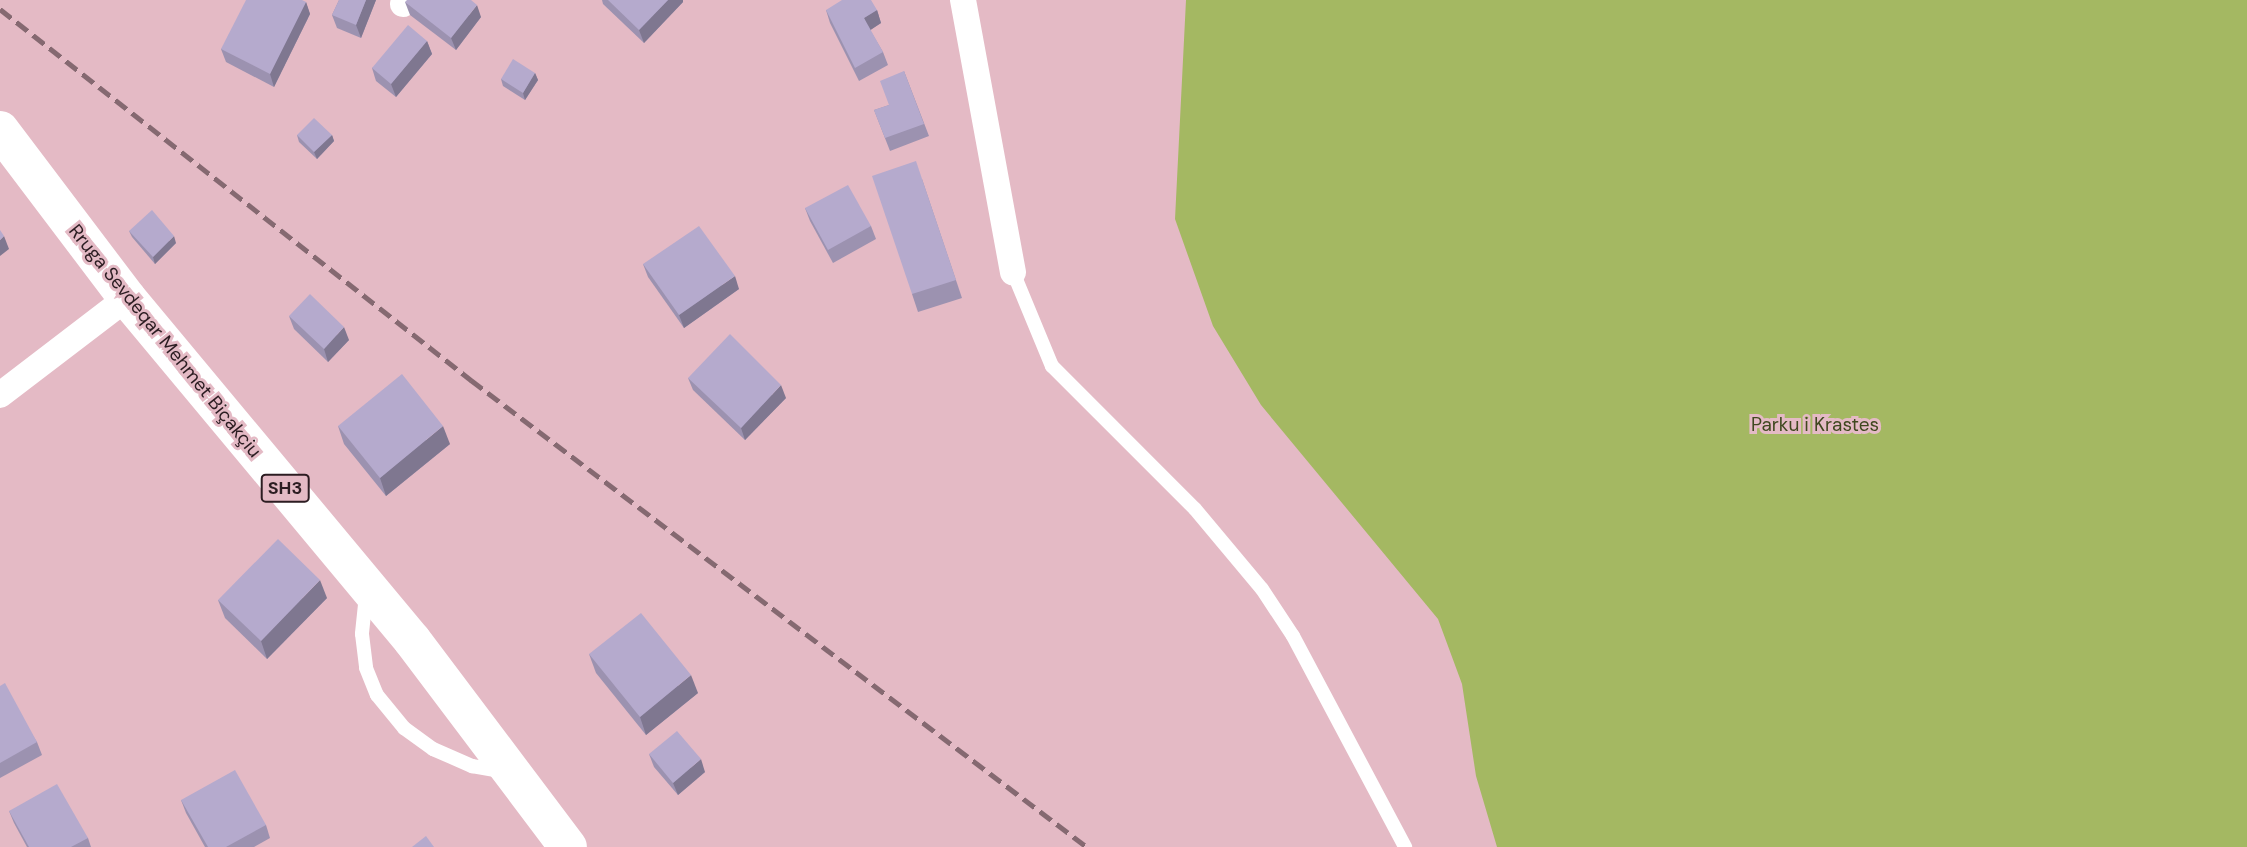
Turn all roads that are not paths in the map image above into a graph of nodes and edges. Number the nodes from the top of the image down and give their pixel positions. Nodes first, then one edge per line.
1 (963, 0) edge
2 (0, 130) edge
3 (1013, 272) joint
4 (127, 298) junction
5 (0, 395) edge
6 (367, 587) junction
7 (511, 772) junction
8 (568, 847) edge
9 (1405, 847) edge

1 - 3 street
2 - 4 main road, Rruga Sevdeqar Mehmet Biçakçiu / SH3
3 - 9 lane
4 - 5 street
4 - 6 main road, Rruga Sevdeqar Mehmet Biçakçiu / SH3
6 - 7 main road, Rruga Sevdeqar Mehmet Biçakçiu / SH3
6 - 7 lane
7 - 8 main road, Rruga Sevdeqar Mehmet Biçakçiu / SH3

